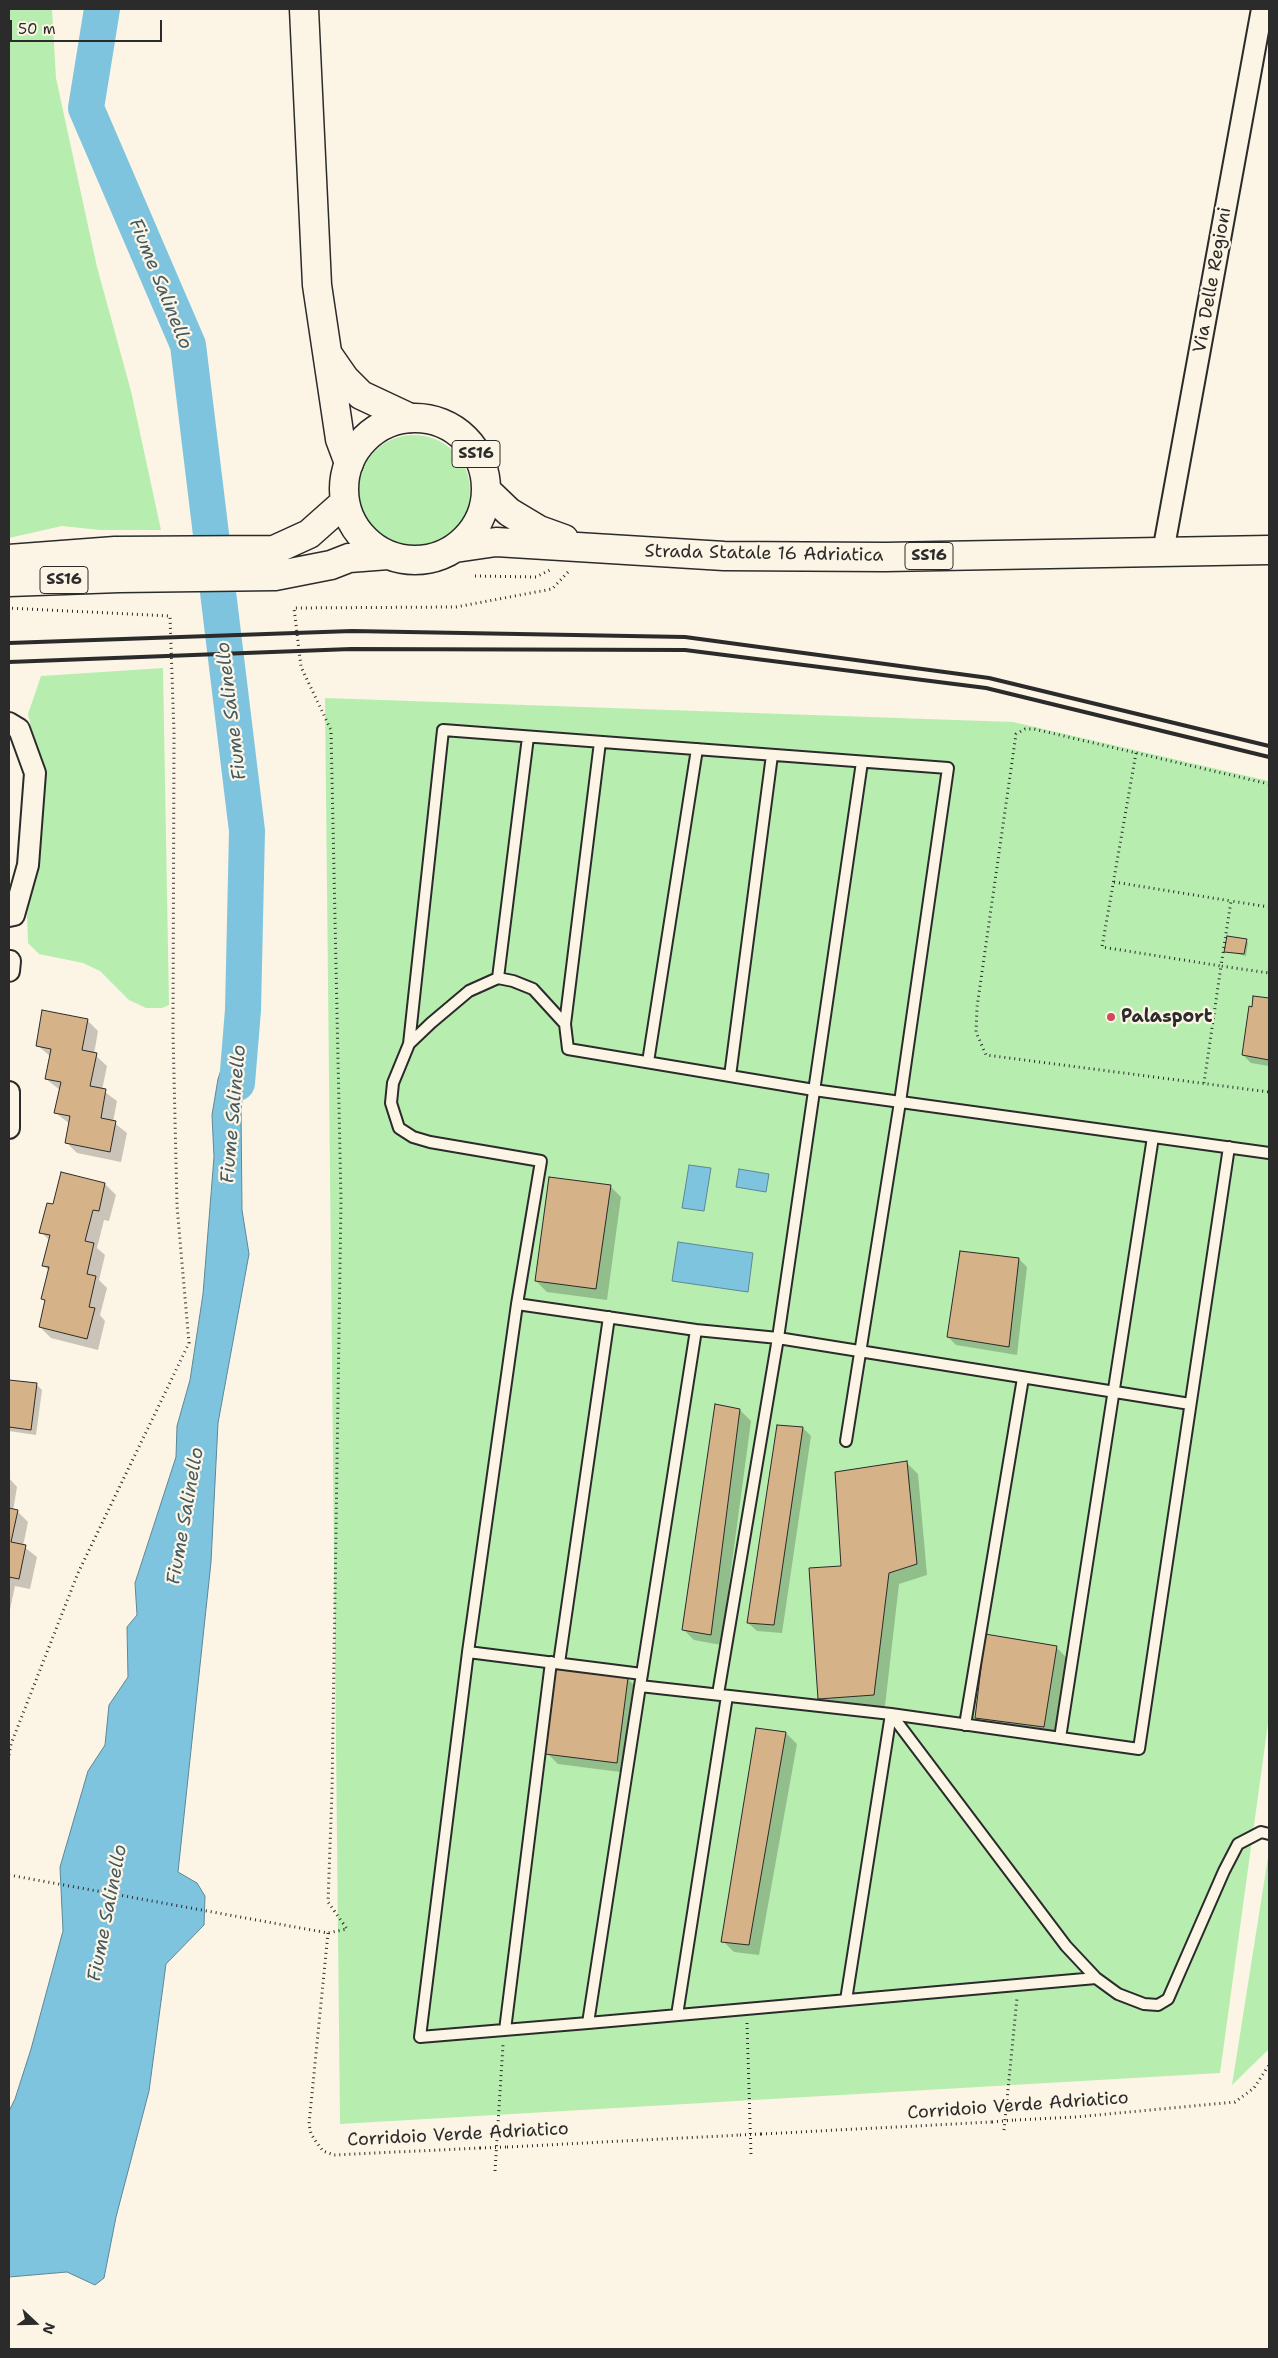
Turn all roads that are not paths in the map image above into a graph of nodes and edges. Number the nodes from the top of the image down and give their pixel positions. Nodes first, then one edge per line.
1 (304, 9) edge
2 (1262, 9) edge
3 (328, 355) junction
4 (410, 418) junction
5 (349, 463) junction
6 (486, 490) junction
7 (345, 502) junction
8 (456, 548) junction
9 (589, 548) junction
10 (1269, 550) edge
11 (1163, 552) junction
12 (388, 555) junction
13 (9, 559) edge
14 (9, 582) edge
15 (9, 723) edge
16 (528, 737) junction
17 (600, 742) junction
18 (697, 749) junction
19 (772, 755) junction
20 (862, 762) junction
21 (9, 916) edge
22 (498, 978) junction
23 (565, 1024) junction
24 (409, 1044) junction
25 (648, 1062) junction
26 (730, 1076) junction
27 (814, 1090) junction
28 (9, 1092) edge
29 (900, 1102) junction
30 (9, 1128) edge
31 (1153, 1137) junction
32 (1229, 1147) junction
33 (1269, 1153) edge
34 (517, 1304) junction
35 (609, 1317) junction
36 (696, 1330) junction
37 (778, 1338) junction
38 (861, 1352) junction
39 (1023, 1378) junction
40 (1113, 1393) junction
41 (1190, 1404) junction
42 (846, 1441) dead end
43 (468, 1652) junction
44 (555, 1663) junction
45 (642, 1674) junction
46 (640, 1686) junction
47 (722, 1695) junction
48 (891, 1714) junction
49 (965, 1725) junction
50 (1060, 1738) junction
51 (1265, 1833) edge
52 (1096, 1978) junction
53 (846, 2000) junction
54 (677, 2015) junction
55 (588, 2023) junction
56 (505, 2030) junction

1 - 3 main road
2 - 11 street, Via Delle Regioni
3 - 4 main road
3 - 5 main road
4 - 5 main road, Strada Statale 16 Adriatica / SS16
4 - 6 main road, Strada Statale 16 Adriatica / SS16
5 - 7 main road, Strada Statale 16 Adriatica / SS16
6 - 8 main road, Strada Statale 16 Adriatica / SS16
6 - 9 main road, Strada Statale 16 Adriatica / SS16
7 - 12 main road, Strada Statale 16 Adriatica / SS16
7 - 13 main road, SS16
8 - 9 main road, Strada Statale 16 Adriatica / SS16
8 - 12 main road, Strada Statale 16 Adriatica / SS16
9 - 11 main road, Strada Statale 16 Adriatica / SS16
10 - 11 main road, Strada Statale 16 Adriatica / SS16
12 - 14 main road, Strada Statale 16 Adriatica / SS16
15 - 21 street
16 - 17 lane
16 - 22 lane
16 - 24 lane
17 - 18 lane
17 - 23 lane
18 - 19 lane
18 - 25 lane
19 - 20 lane
19 - 26 lane
20 - 27 lane
20 - 29 lane
22 - 23 lane
22 - 24 lane
23 - 25 lane
24 - 34 lane
25 - 26 lane
26 - 27 lane
27 - 29 lane
27 - 37 lane
28 - 30 street
29 - 31 lane
29 - 38 lane
31 - 32 lane
31 - 40 lane
32 - 33 lane
32 - 41 lane
34 - 35 lane
34 - 43 lane
35 - 36 lane
35 - 44 lane
36 - 37 lane
36 - 45 lane
37 - 38 lane
37 - 47 lane
38 - 39 lane
38 - 42 lane
39 - 40 lane
39 - 49 lane
40 - 41 lane
40 - 50 lane
41 - 50 lane
43 - 44 lane
43 - 56 lane
44 - 45 lane
44 - 56 lane
45 - 46 lane
46 - 47 lane
46 - 55 lane
47 - 48 lane
47 - 54 lane
48 - 49 lane
48 - 52 lane
48 - 53 lane
49 - 50 lane
51 - 52 lane
52 - 53 lane
53 - 54 lane
54 - 55 lane
55 - 56 lane

